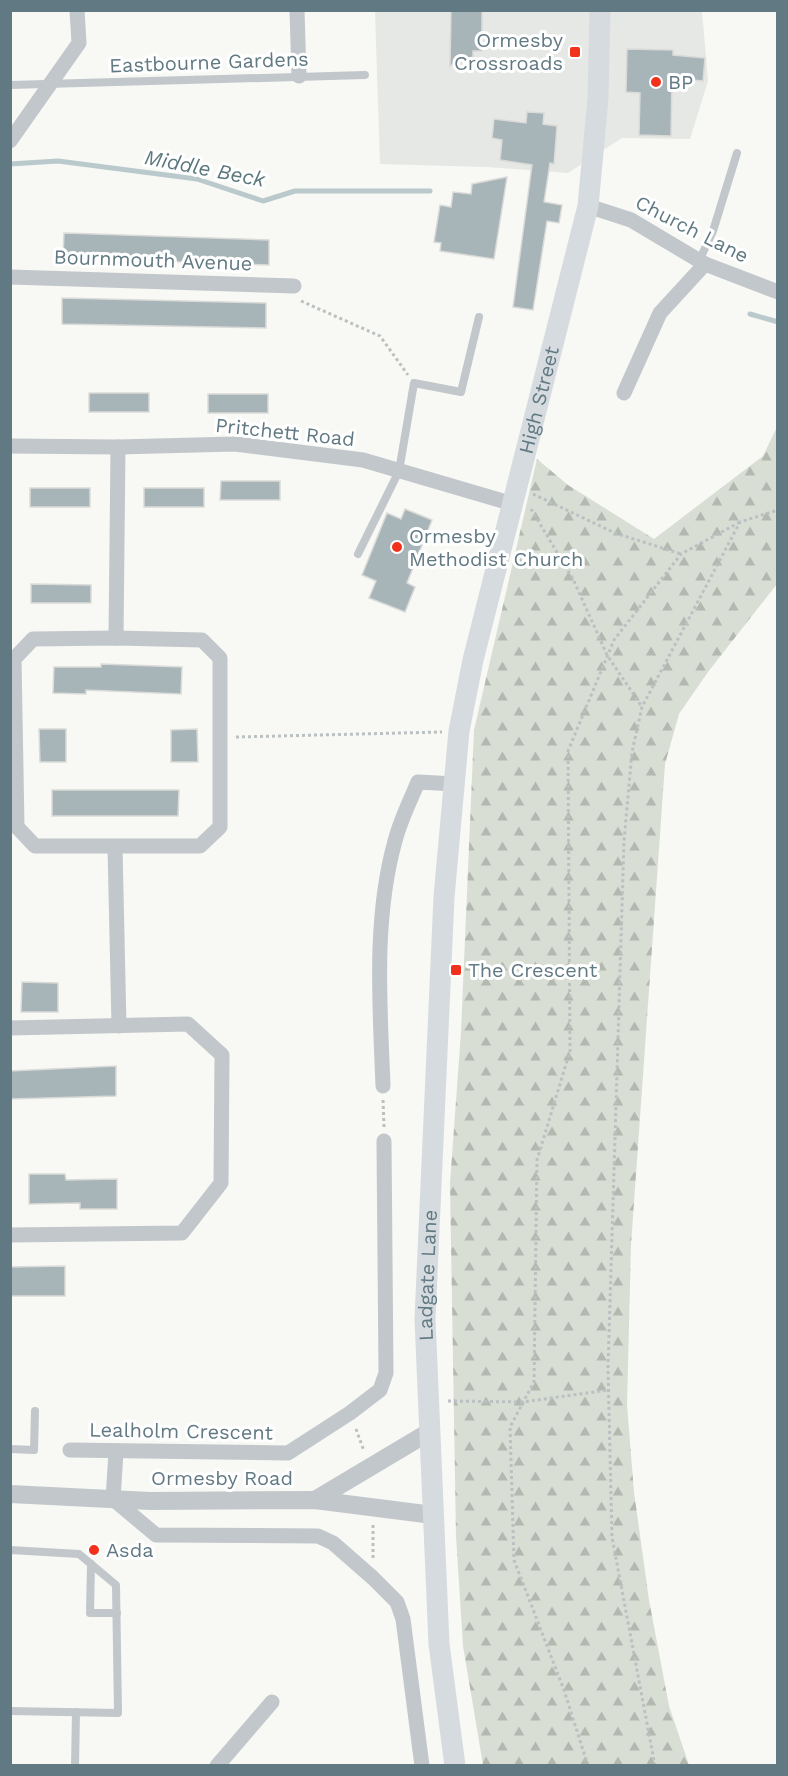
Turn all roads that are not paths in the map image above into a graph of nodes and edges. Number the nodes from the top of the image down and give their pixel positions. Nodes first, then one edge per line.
1 (77, 10) edge
2 (297, 10) edge
3 (600, 10) edge
4 (365, 75) dead end
5 (299, 76) junction
6 (53, 83) junction
7 (10, 85) edge
8 (10, 141) edge
9 (737, 153) dead end
10 (588, 206) junction
11 (702, 262) junction
12 (10, 277) edge
13 (294, 286) road end
14 (777, 292) edge
15 (479, 317) dead end
16 (624, 393) dead end
17 (10, 446) edge
18 (118, 447) junction
19 (399, 471) junction
20 (516, 495) junction
21 (357, 554) dead end
22 (116, 638) junction
23 (455, 784) junction
24 (115, 847) junction
25 (119, 1026) junction
26 (10, 1028) edge
27 (383, 1086) road end
28 (384, 1141) road end
29 (10, 1235) edge
30 (36, 1411) dead end
31 (429, 1432) junction
32 (10, 1449) edge
33 (70, 1450) dead end
34 (116, 1452) junction
35 (10, 1494) edge
36 (113, 1499) junction
37 (315, 1500) junction
38 (433, 1515) junction
39 (10, 1550) edge
40 (91, 1564) junction
41 (117, 1613) junction
42 (272, 1702) dead end
43 (10, 1711) edge
44 (76, 1712) junction
45 (75, 1766) edge
46 (217, 1766) edge
47 (422, 1766) edge
48 (455, 1766) edge

1 - 6 street
2 - 5 street
3 - 10 main road, High Street
4 - 5 lane, Eastbourne Gardens
5 - 6 lane, Eastbourne Gardens
6 - 7 lane, Eastbourne Gardens
6 - 8 street
9 - 11 lane
10 - 11 street, Church Lane
10 - 20 main road, High Street
11 - 14 street, Church Lane
11 - 16 street
12 - 13 street, Bournmouth Avenue
15 - 19 lane
17 - 18 street, Pritchett Road
18 - 19 street, Pritchett Road
18 - 22 street
19 - 20 street, Pritchett Road
19 - 21 lane
20 - 23 main road, High Street
22 - 24 street
22 - 24 street
23 - 27 street
23 - 31 main road, Ladgate Lane
24 - 25 street
25 - 26 street
25 - 29 street
28 - 34 street, Lealholm Crescent
30 - 32 lane
31 - 37 street
31 - 38 main road, Ladgate Lane
33 - 34 street, Lealholm Crescent
34 - 36 street
35 - 36 street, Ormesby Road
36 - 37 street, Ormesby Road
36 - 47 street
37 - 38 street, Ormesby Road
38 - 48 main road, Ladgate Lane
39 - 40 lane
40 - 41 lane
40 - 41 lane
41 - 44 lane
42 - 46 street
43 - 44 lane
44 - 45 lane

